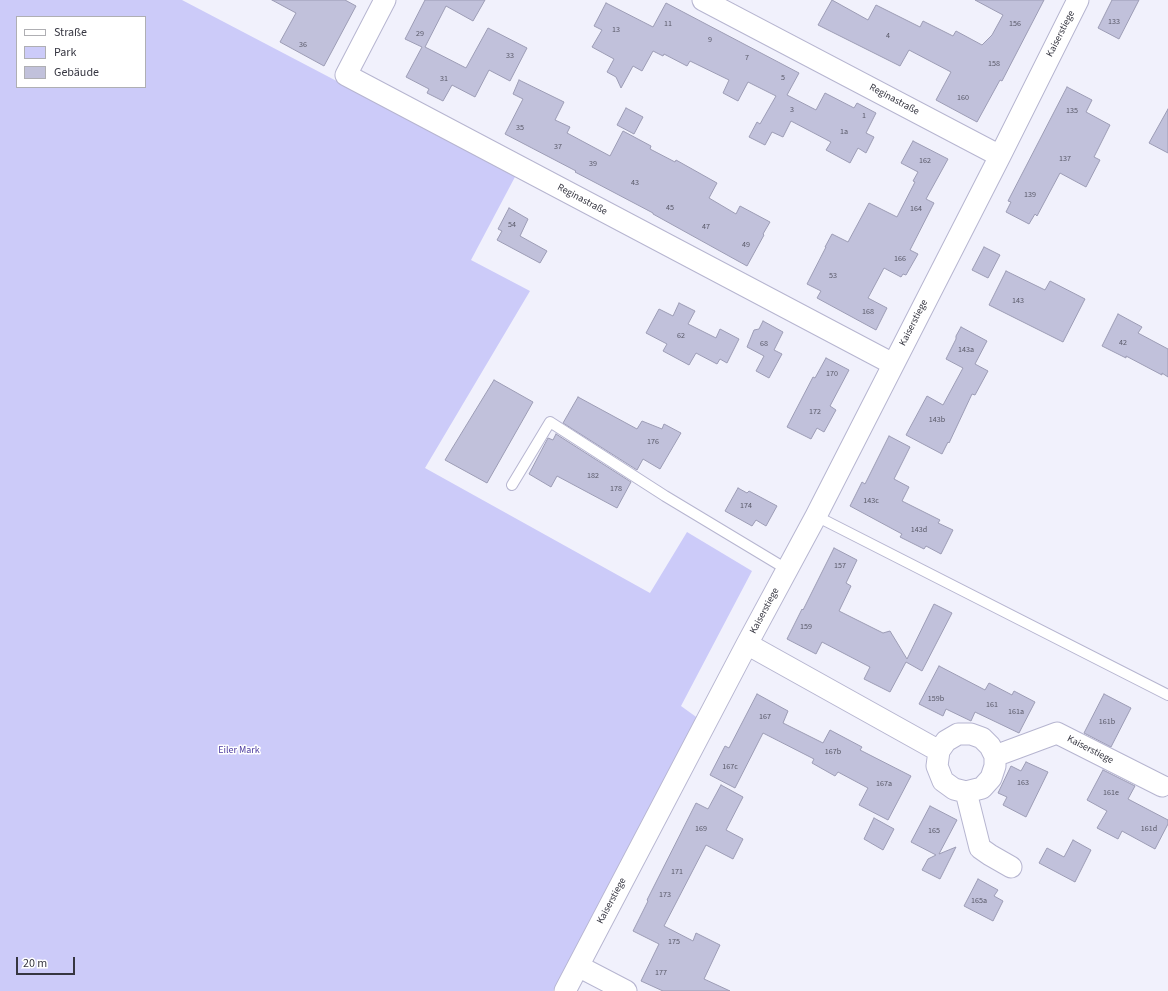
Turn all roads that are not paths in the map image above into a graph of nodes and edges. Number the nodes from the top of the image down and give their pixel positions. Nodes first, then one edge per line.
1 (385, 0) edge
2 (703, 0) edge
3 (1078, 0) edge
4 (1000, 156) junction
5 (892, 364) junction
6 (512, 485) dead end
7 (816, 516) junction
8 (788, 570) junction
9 (747, 644) junction
10 (1168, 696) edge
11 (939, 751) junction
12 (995, 756) junction
13 (1162, 786) dead end
14 (966, 792) junction
15 (1011, 867) dead end
16 (578, 966) junction
17 (565, 991) edge
18 (626, 991) edge

1 - 5 street, Reginastraße
2 - 4 street, Reginastraße
3 - 4 street, Kaiserstiege
4 - 5 street, Kaiserstiege
5 - 7 street, Kaiserstiege
6 - 8 lane
7 - 8 street, Kaiserstiege
7 - 10 lane
8 - 9 street, Kaiserstiege
9 - 11 street, Kaiserstiege
9 - 16 street, Kaiserstiege
11 - 12 street
11 - 14 street
12 - 13 street, Kaiserstiege
12 - 14 street
14 - 15 street
16 - 17 street, Kaiserstiege
16 - 18 street

